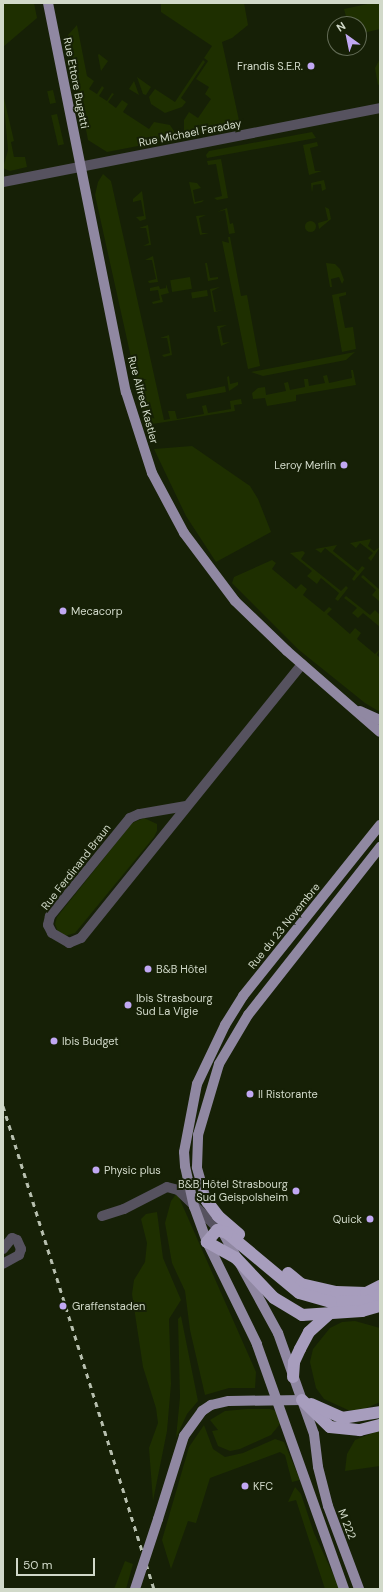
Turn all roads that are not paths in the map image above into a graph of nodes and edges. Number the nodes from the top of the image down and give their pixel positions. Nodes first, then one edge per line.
1 (48, 3) edge
2 (380, 108) edge
3 (81, 167) junction
4 (3, 182) edge
5 (302, 664) junction
6 (377, 726) edge
7 (380, 737) edge
8 (186, 806) junction
9 (380, 825) edge
10 (380, 847) edge
11 (203, 1196) junction
12 (194, 1206) junction
13 (102, 1216) dead end
14 (222, 1232) junction
15 (208, 1242) junction
16 (3, 1249) edge
17 (236, 1258) junction
18 (3, 1264) edge
19 (380, 1286) edge
20 (380, 1295) edge
21 (380, 1306) edge
22 (330, 1313) junction
23 (294, 1377) junction
24 (302, 1400) junction
25 (278, 1401) junction
26 (380, 1412) edge
27 (380, 1425) edge
28 (135, 1589) edge
29 (344, 1589) edge
30 (359, 1589) edge

1 - 3 main road, Rue Ettore Bugatti
2 - 3 street, Rue Michael Faraday
3 - 4 street, Rue Michael Faraday
3 - 5 main road, Rue Alfred Kastler
5 - 6 main road, Rue Alfred Kastler
5 - 8 street, Rue Ferdinand Braun
6 - 7 main road
8 - 8 street, Rue Ferdinand Braun
9 - 12 main road, Rue du 23 Novembre
10 - 11 main road, M 222
11 - 14 main road, M 222
11 - 19 highway
12 - 13 street
12 - 14 street
12 - 15 main road, Rue du 23 Novembre
14 - 15 highway
14 - 17 main road, M 222
14 - 20 highway
15 - 17 highway
15 - 25 main road, Rue du 23 Novembre
16 - 18 street
17 - 22 highway
17 - 23 main road, M 222
21 - 22 highway
22 - 23 highway
23 - 24 main road, M 222
24 - 25 main road
24 - 26 highway
24 - 27 highway
24 - 30 main road, M 222
25 - 28 main road, bridge
25 - 29 main road, Rue du 23 Novembre

